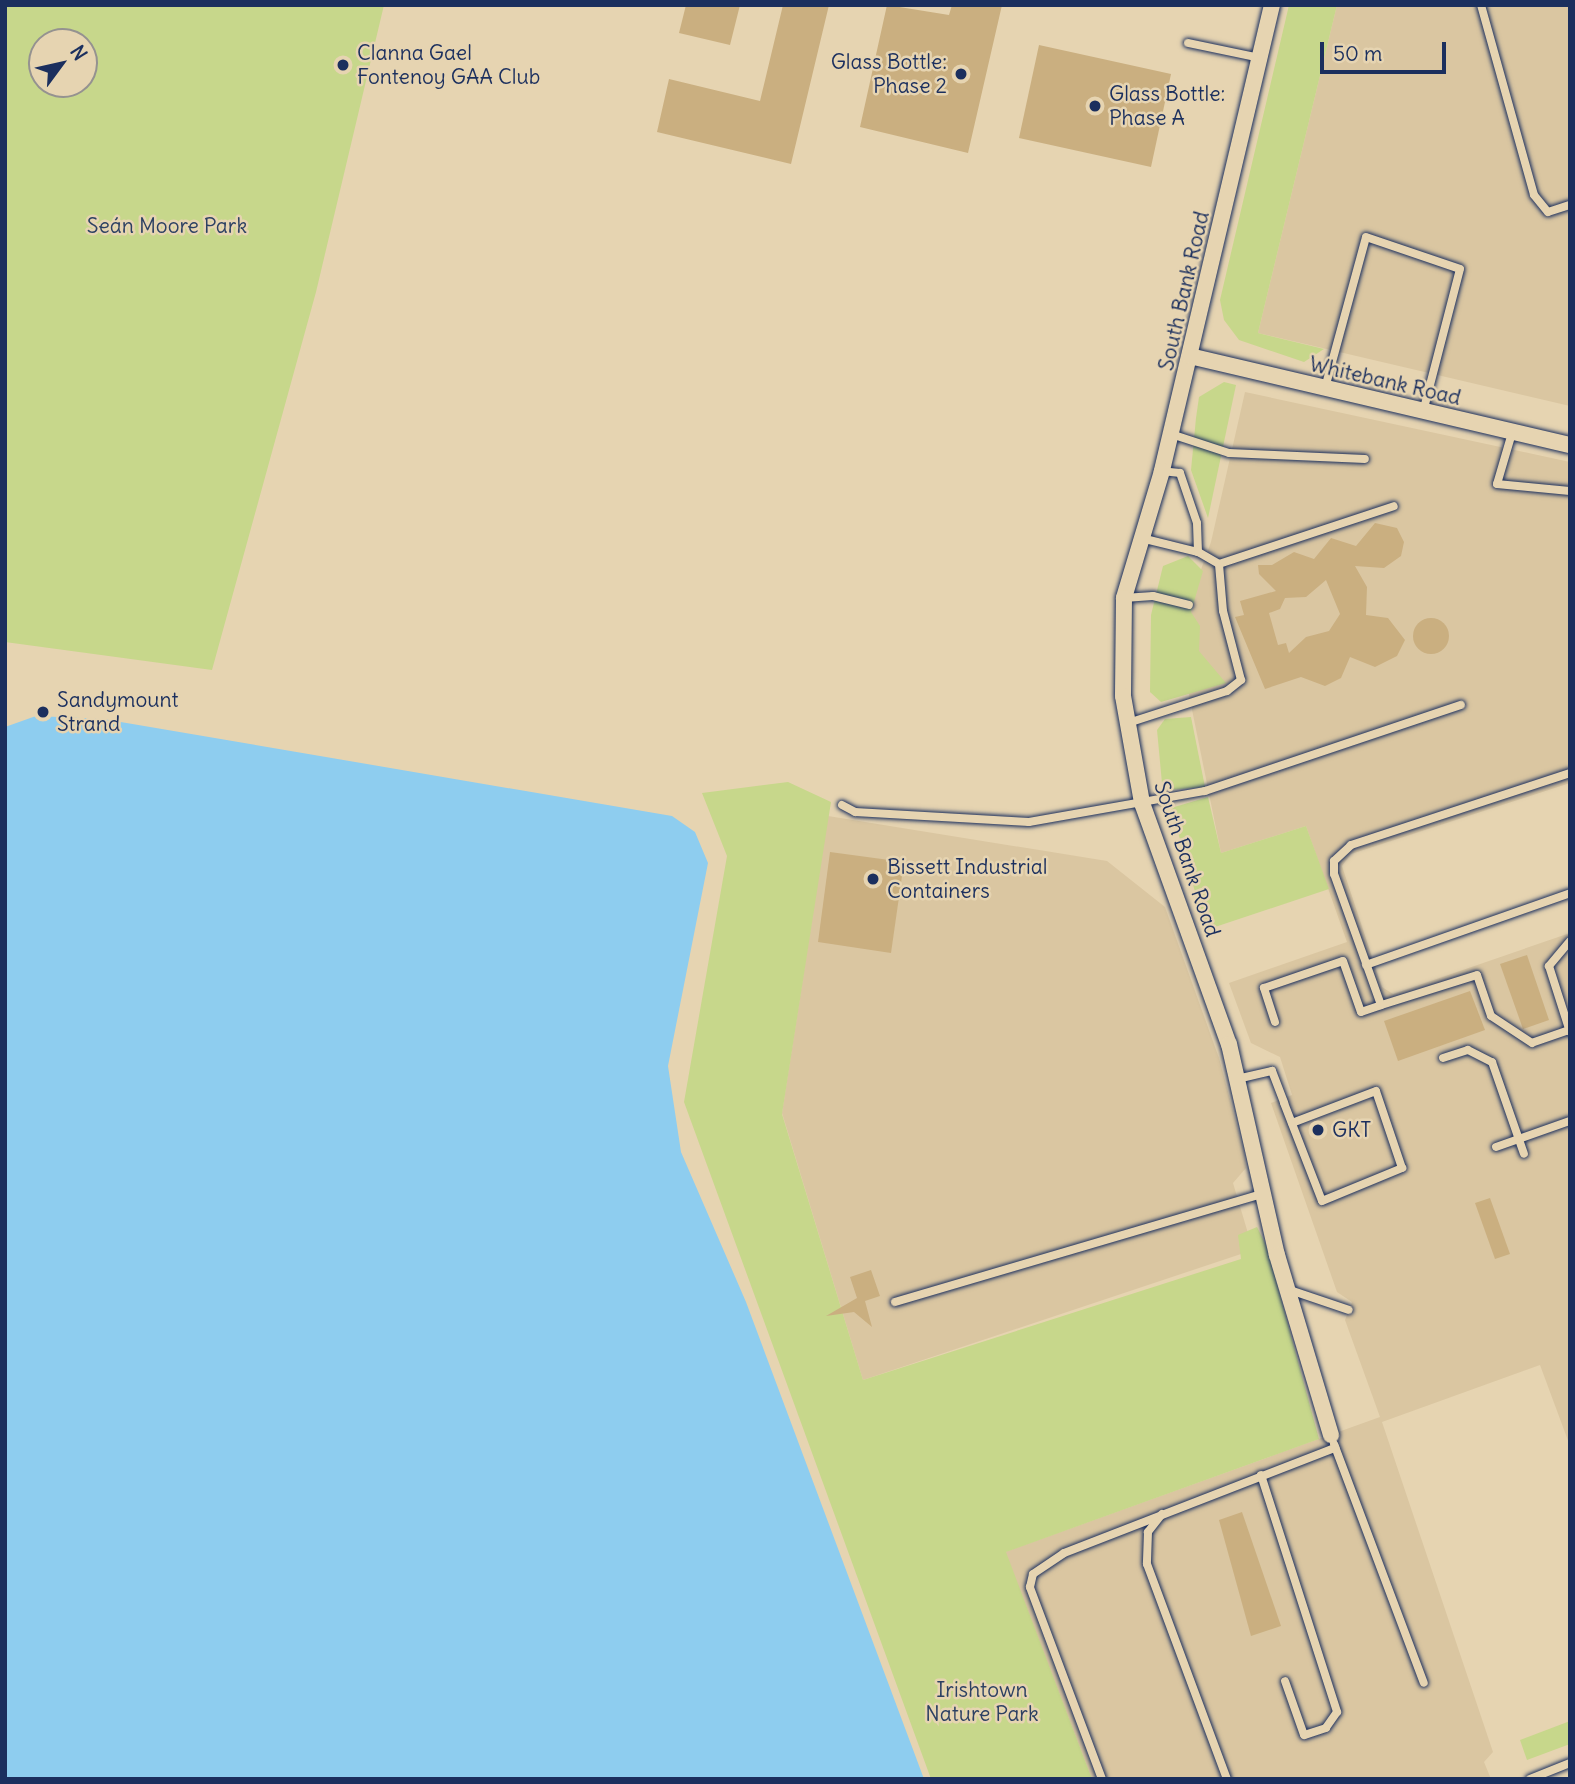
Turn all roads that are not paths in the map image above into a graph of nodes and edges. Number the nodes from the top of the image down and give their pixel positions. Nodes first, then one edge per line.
1 (1272, 5) edge
2 (1482, 5) edge
3 (1188, 43) dead end
4 (1260, 58) junction
5 (1570, 205) edge
6 (1190, 356) junction
7 (1325, 388) junction
8 (1423, 412) junction
9 (1511, 433) junction
10 (1171, 434) junction
11 (1570, 445) edge
12 (1364, 459) dead end
13 (1162, 471) junction
14 (1570, 491) edge
15 (1394, 506) dead end
16 (1140, 537) junction
17 (1198, 552) junction
18 (1219, 564) junction
19 (1124, 598) junction
20 (1189, 605) dead end
21 (1461, 705) dead end
22 (1125, 724) junction
23 (1570, 773) edge
24 (1142, 803) junction
25 (842, 805) dead end
26 (1570, 893) edge
27 (1570, 941) edge
28 (1366, 965) junction
29 (1381, 1005) junction
30 (1275, 1022) dead end
31 (1569, 1031) edge
32 (1443, 1058) dead end
33 (1237, 1079) junction
34 (1570, 1121) edge
35 (1292, 1123) junction
36 (1519, 1139) junction
37 (1496, 1147) dead end
38 (1524, 1154) dead end
39 (1263, 1194) junction
40 (1287, 1289) junction
41 (895, 1302) dead end
42 (1349, 1310) dead end
43 (1333, 1441) junction
44 (1261, 1475) junction
45 (1164, 1511) junction
46 (1285, 1681) dead end
47 (1424, 1683) dead end
48 (1570, 1763) edge
49 (1545, 1776) edge
50 (1102, 1779) edge
51 (1227, 1779) edge
52 (1530, 1779) edge

1 - 4 street, South Bank Road
2 - 5 lane
3 - 4 lane
4 - 6 street, South Bank Road
6 - 7 street, Whitebank Road
6 - 10 street, South Bank Road
7 - 8 street, Whitebank Road
7 - 8 lane
8 - 9 street, Whitebank Road
9 - 11 street, Whitebank Road
9 - 14 lane
10 - 12 lane
10 - 13 street, South Bank Road
13 - 16 street, South Bank Road
13 - 17 lane
15 - 18 lane
16 - 17 lane
16 - 19 street, South Bank Road
17 - 18 lane
18 - 22 lane
19 - 20 lane
19 - 22 street, South Bank Road
21 - 24 lane
22 - 24 street, South Bank Road
23 - 28 lane
24 - 25 lane
24 - 33 street, South Bank Road
26 - 28 lane
27 - 31 lane
28 - 29 lane
29 - 30 lane
29 - 31 lane
32 - 36 lane
33 - 35 lane
33 - 39 street, South Bank Road
34 - 36 lane
35 - 35 lane
36 - 37 lane
36 - 38 lane
39 - 40 street, South Bank Road
39 - 41 lane
40 - 42 lane
40 - 43 street, South Bank Road
43 - 44 lane
43 - 47 lane
44 - 45 lane
44 - 46 lane
45 - 50 lane
45 - 51 lane
48 - 49 lane
49 - 52 lane

